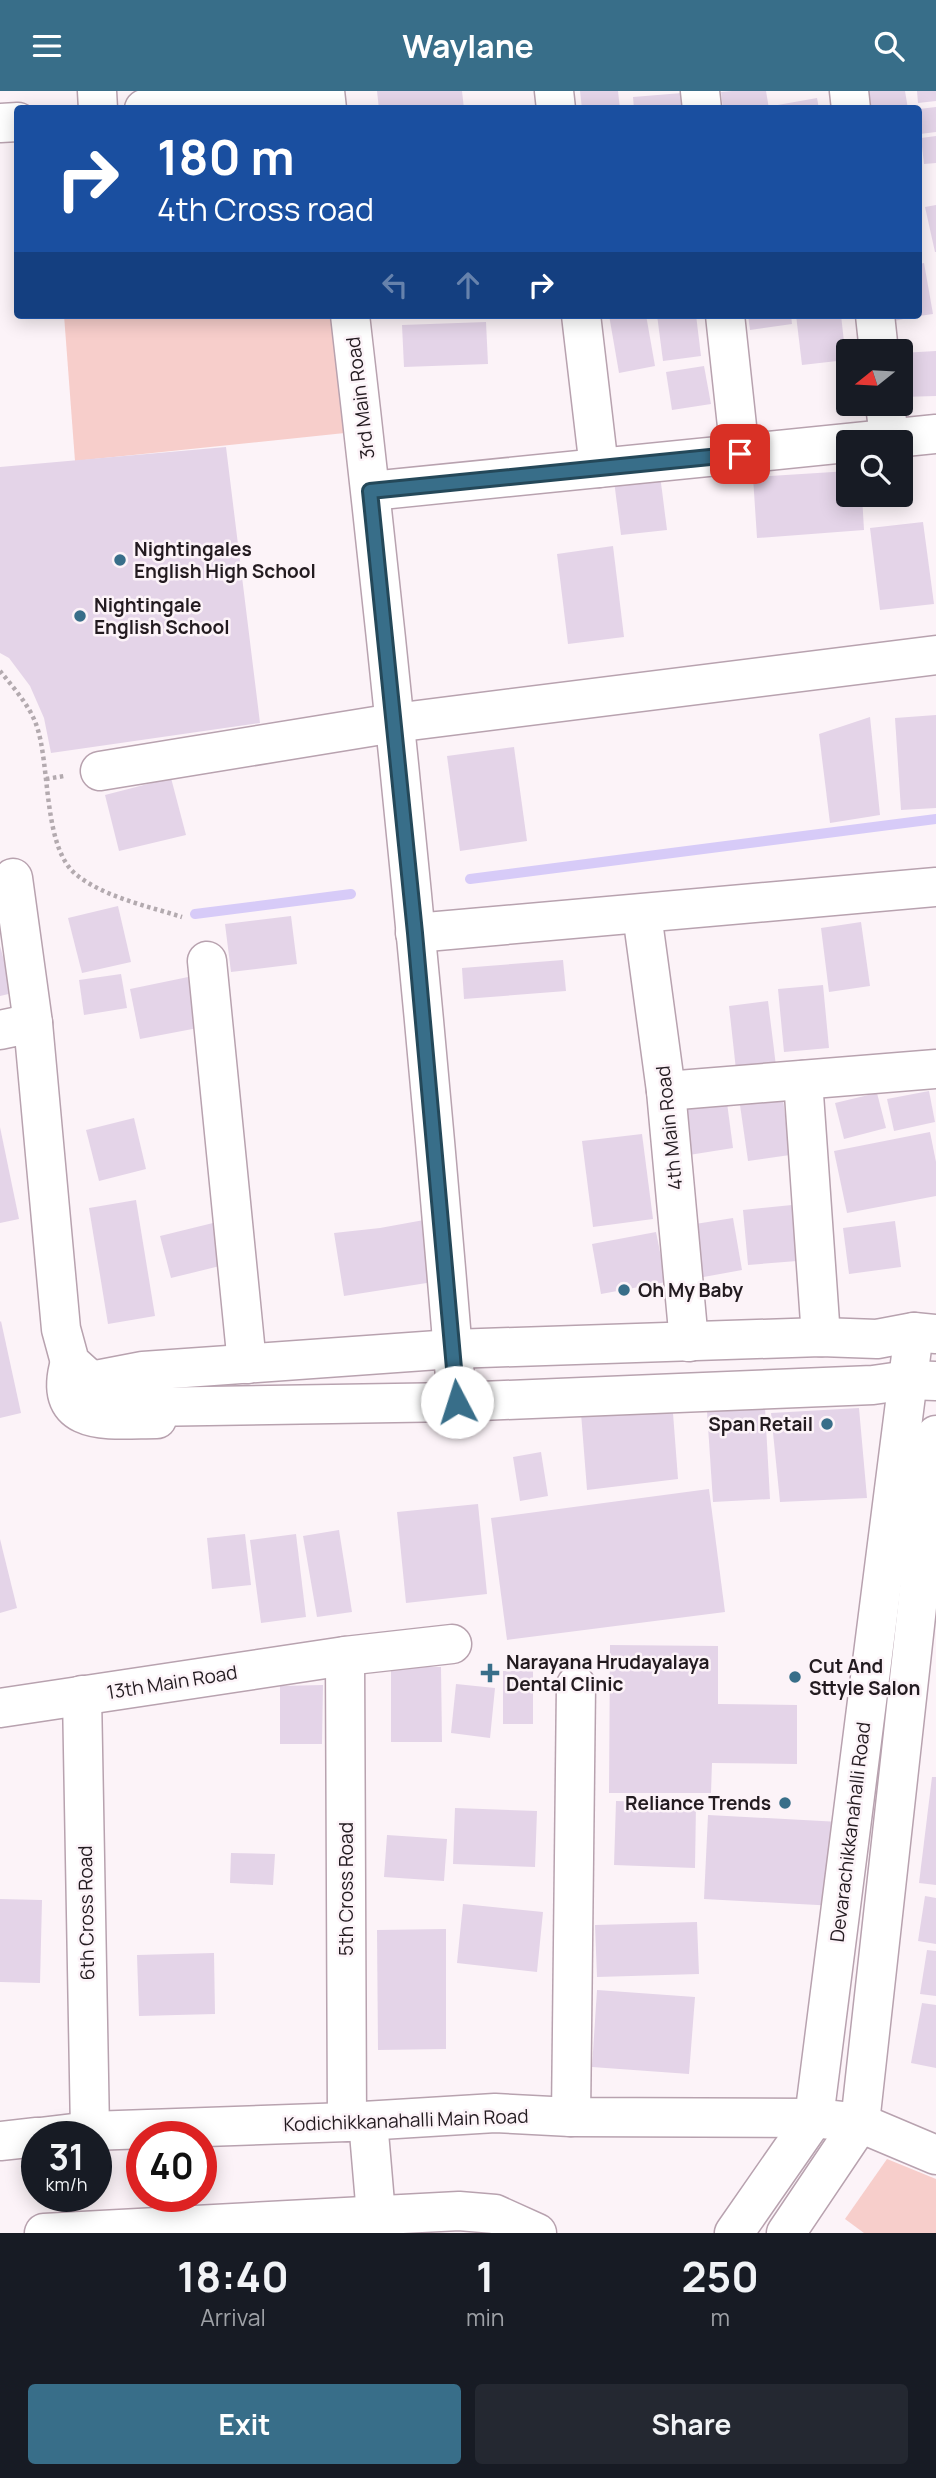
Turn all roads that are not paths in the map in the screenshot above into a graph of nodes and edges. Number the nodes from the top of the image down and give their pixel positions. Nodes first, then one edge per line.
1 (316, 91) edge
2 (182, 105) edge
3 (350, 319) edge
4 (580, 319) edge
5 (725, 319) edge
6 (875, 319) edge
7 (878, 339) edge
8 (887, 421) edge
9 (936, 434) edge
10 (740, 454) junction
11 (599, 468) junction
12 (370, 491) junction
13 (936, 656) edge
14 (394, 723) junction
15 (100, 771) dead end
16 (13, 878) dead end
17 (936, 887) edge
18 (642, 914) junction
19 (415, 933) junction
20 (207, 961) dead end
21 (17, 1026) edge
22 (936, 1069) edge
23 (803, 1080) junction
24 (666, 1091) junction
25 (925, 1333) edge
26 (821, 1337) junction
27 (689, 1342) junction
28 (452, 1349) junction
29 (247, 1364) junction
30 (80, 1372) junction
31 (906, 1382) edge
32 (148, 1399) junction
33 (457, 1402) junction
34 (936, 1435) edge
35 (926, 1620) edge
36 (452, 1644) dead end
37 (345, 1656) junction
38 (576, 1685) dead end
39 (82, 1695) junction
40 (0, 1708) edge
41 (570, 2117) junction
42 (814, 2118) junction
43 (90, 2121) edge
44 (358, 2121) junction
45 (860, 2123) junction
46 (112, 2130) edge
47 (21, 2139) edge
48 (0, 2141) edge
49 (936, 2155) edge
50 (371, 2221) edge
51 (44, 2233) edge
52 (537, 2233) edge
53 (734, 2233) edge
54 (786, 2233) edge

1 - 2 street
3 - 12 street, 3rd Main Road
4 - 11 street
5 - 10 street
6 - 7 street
8 - 9 street
8 - 10 street
10 - 11 street
11 - 12 street
12 - 14 street, 3rd Main Road
13 - 14 street
14 - 15 street
14 - 19 street, 3rd Main Road
16 - 21 street
17 - 18 street
18 - 19 street
18 - 24 street, 4th Main Road
19 - 28 street, 3rd Main Road
20 - 29 street
21 - 30 street
22 - 23 street
23 - 24 street
23 - 26 street
24 - 27 street, 4th Main Road
25 - 26 street, Devarachikkanahalli Road
25 - 31 street, Devarachikkanahalli Road
26 - 27 street, Devarachikkanahalli Road
27 - 28 street, Devarachikkanahalli Road
28 - 29 street, Devarachikkanahalli Road
28 - 33 street, 3rd Main Road
29 - 32 street, Devarachikkanahalli Road
30 - 32 street
30 - 32 street
31 - 33 street
31 - 42 street, Devarachikkanahalli Road
32 - 33 street
34 - 35 street
35 - 45 street
36 - 37 street, 13th Main Road
37 - 39 street, 13th Main Road
37 - 44 street, 5th Cross Road
38 - 41 street
39 - 40 street, 13th Main Road
39 - 43 street, 6th Cross Road
41 - 42 street, Kodichikkanahalli Main Road
41 - 44 street, Kodichikkanahalli Main Road
42 - 45 street
42 - 53 street, Devarachikkanahalli Road
44 - 46 street, Kodichikkanahalli Main Road
44 - 50 street, 5th Cross Road
45 - 49 street
45 - 54 street
47 - 48 street, Kodichikkanahalli Main Road
50 - 51 street
50 - 52 street

